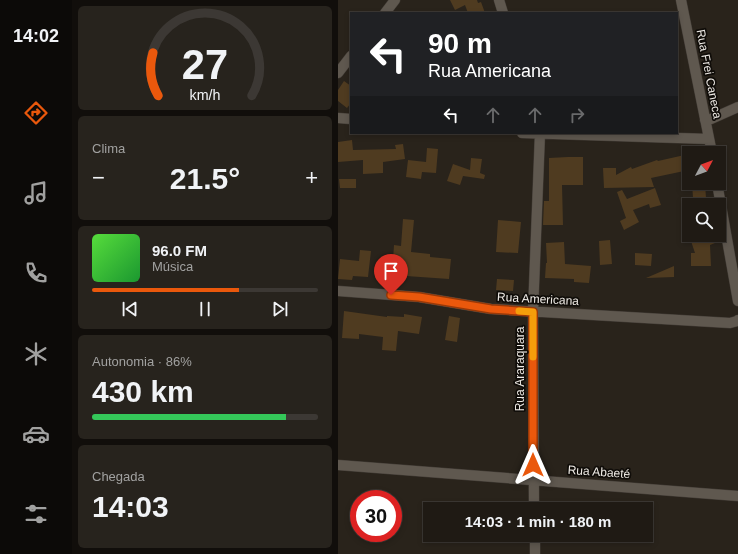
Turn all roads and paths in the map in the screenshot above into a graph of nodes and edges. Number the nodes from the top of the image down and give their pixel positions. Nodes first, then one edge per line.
1 (395, 0) edge
2 (499, 0) edge
3 (681, 0) edge
4 (386, 12) edge
5 (503, 12) edge
6 (350, 57) edge
7 (338, 73) edge
8 (738, 107) edge
9 (338, 118) edge
10 (350, 119) edge
11 (705, 120) junction
12 (541, 134) edge
13 (709, 139) junction
14 (710, 146) edge
15 (718, 190) edge
16 (338, 291) edge
17 (738, 301) edge
18 (533, 312) junction
19 (738, 321) edge
20 (338, 465) edge
21 (533, 481) junction
22 (738, 496) edge
23 (534, 502) edge
24 (535, 542) edge
25 (535, 554) edge

1 - 4 street
2 - 5 street
3 - 11 street, Rua Frei Caneca
6 - 7 street
8 - 11 street
9 - 10 street
11 - 13 street, Rua Frei Caneca
12 - 13 street
12 - 18 street, Rua Araraquara
13 - 14 street, Rua Frei Caneca
15 - 17 street
16 - 18 street, Rua Americana
18 - 19 street, Rua Americana
18 - 21 street, Rua Araraquara
20 - 21 street, Rua Abaeté
21 - 22 street, Rua Abaeté
21 - 23 street, Rua Araraquara
24 - 25 street

